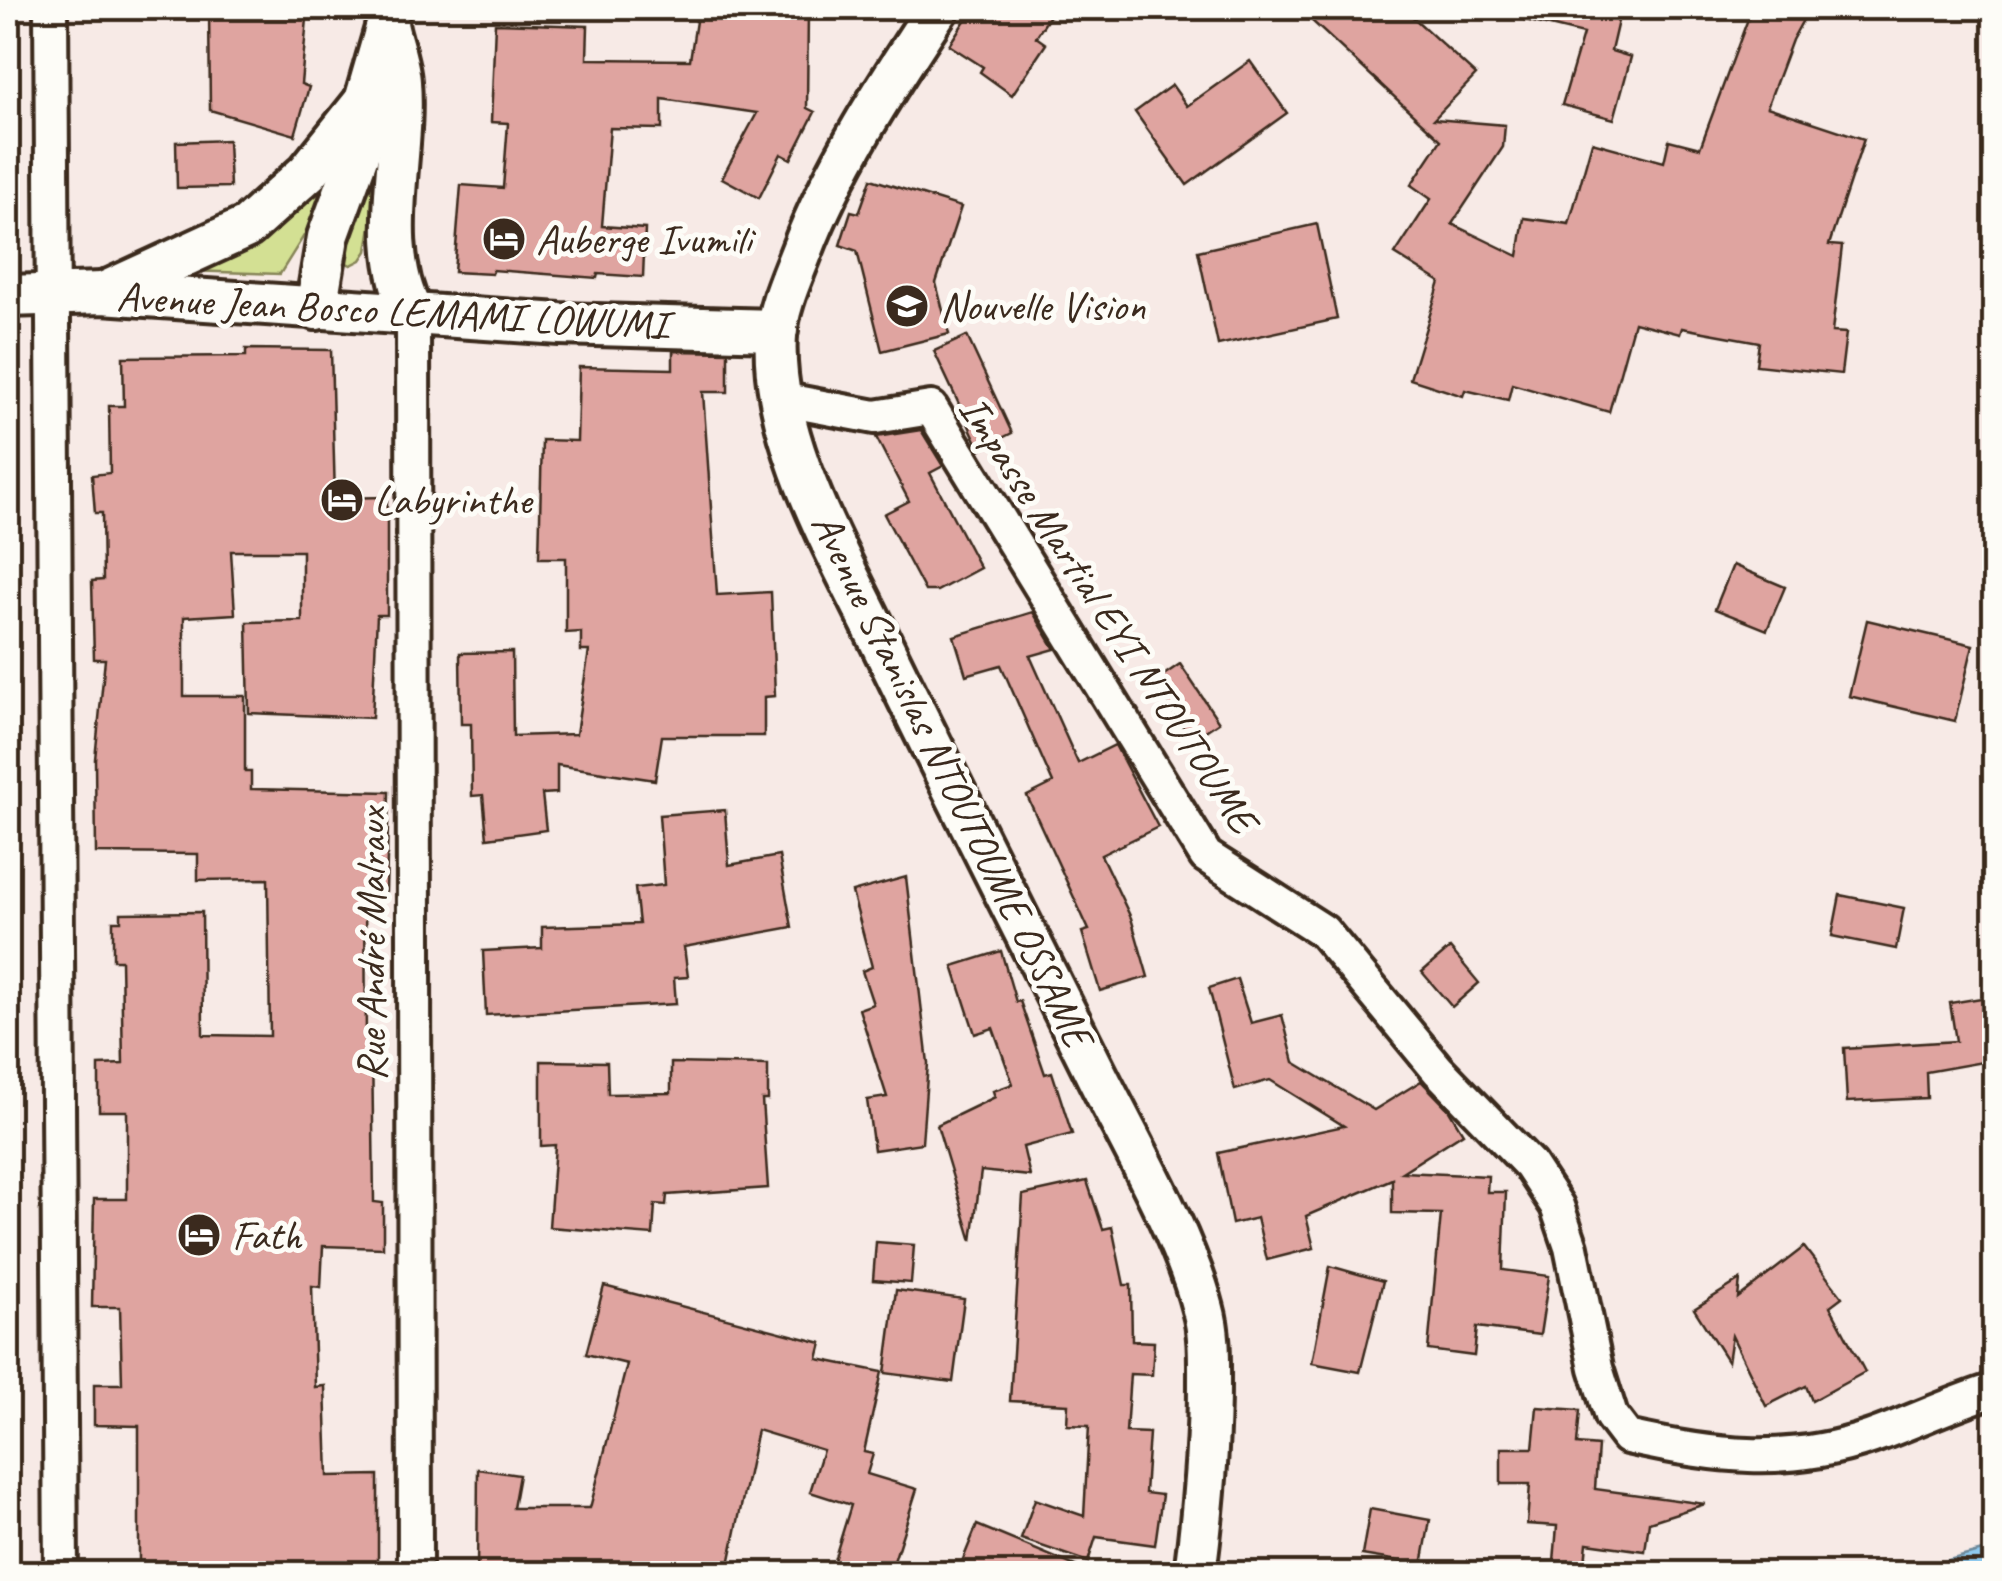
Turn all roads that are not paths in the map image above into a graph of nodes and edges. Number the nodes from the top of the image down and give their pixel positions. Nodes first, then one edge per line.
1 (51, 8) edge
2 (938, 8) edge
3 (387, 16) edge
4 (364, 101) junction
5 (395, 208) junction
6 (102, 293) junction
7 (52, 295) junction
8 (8, 296) edge
9 (333, 309) junction
10 (413, 315) junction
11 (776, 330) junction
12 (780, 398) junction
13 (1994, 1390) edge
14 (61, 1574) edge
15 (415, 1574) edge
16 (1195, 1574) edge

1 - 7 street
2 - 11 street, Avenue Stanislas NTOUTOUME OSSAME
3 - 4 street
3 - 5 street
4 - 6 street
4 - 9 street
5 - 9 street
5 - 10 street
6 - 7 street, Avenue Jean Bosco LEMAMI LOWUMI
6 - 9 street, Avenue Jean Bosco LEMAMI LOWUMI
7 - 8 street, Avenue Jean Bosco LEMAMI LOWUMI
7 - 14 street
9 - 10 street, Avenue Jean Bosco LEMAMI LOWUMI
10 - 11 street, Avenue Jean Bosco LEMAMI LOWUMI
10 - 15 street, Rue André Malraux
11 - 12 street, Avenue Stanislas NTOUTOUME OSSAME
12 - 13 street, Impasse Martial EYI NTOUTOUME
12 - 16 street, Avenue Stanislas NTOUTOUME OSSAME

